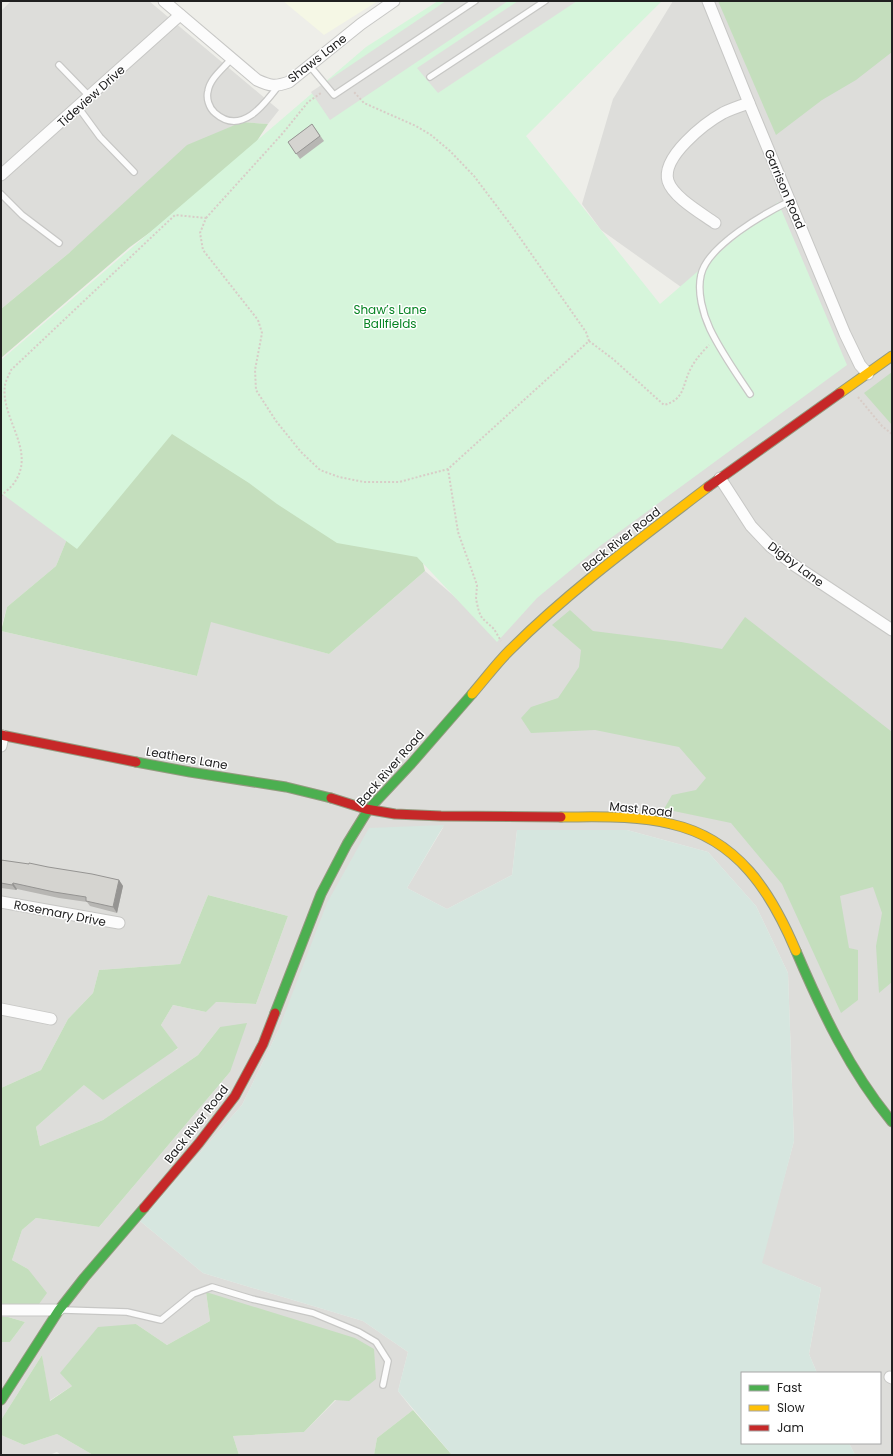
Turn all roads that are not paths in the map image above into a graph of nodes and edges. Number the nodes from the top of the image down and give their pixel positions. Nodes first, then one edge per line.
1 (164, 1) edge
2 (394, 1) edge
3 (475, 1) edge
4 (545, 1) edge
5 (708, 1) edge
6 (180, 15) junction
7 (232, 58) junction
8 (59, 65) dead end
9 (309, 65) junction
10 (430, 77) dead end
11 (279, 86) junction
12 (90, 96) junction
13 (749, 103) junction
14 (78, 107) junction
15 (134, 172) dead end
16 (1, 175) edge
17 (1, 194) edge
18 (790, 201) junction
19 (715, 223) dead end
20 (58, 243) dead end
21 (892, 356) edge
22 (868, 374) junction
23 (750, 394) dead end
24 (720, 478) junction
25 (892, 630) edge
26 (2, 739) edge
27 (368, 810) junction
28 (1, 902) edge
29 (119, 924) dead end
30 (1, 1009) edge
31 (52, 1019) dead end
32 (892, 1122) edge
33 (1, 1310) edge
34 (59, 1310) junction
35 (383, 1385) dead end
36 (1, 1400) edge

1 - 6 street, Shaws Lane
2 - 9 street, Shaws Lane
3 - 9 lane
4 - 10 lane
5 - 13 street, Garrison Road
6 - 7 street, Shaws Lane
6 - 12 street, Tideview Drive
7 - 11 street, Shaws Lane
7 - 11 lane
8 - 12 lane
9 - 11 street, Shaws Lane
12 - 14 street, Tideview Drive
13 - 18 street, Garrison Road
13 - 19 street
14 - 15 lane
14 - 16 street, Tideview Drive
17 - 20 lane
18 - 22 street, Garrison Road
18 - 23 lane
21 - 22 street, Back River Road
22 - 24 street, Back River Road
24 - 25 street, Digby Lane
24 - 27 street, Back River Road
26 - 27 street, Leathers Lane
27 - 32 street, Mast Road
27 - 34 street, Back River Road
28 - 29 street, Rosemary Drive
30 - 31 street
33 - 34 street
34 - 35 lane
34 - 36 street, Back River Road

